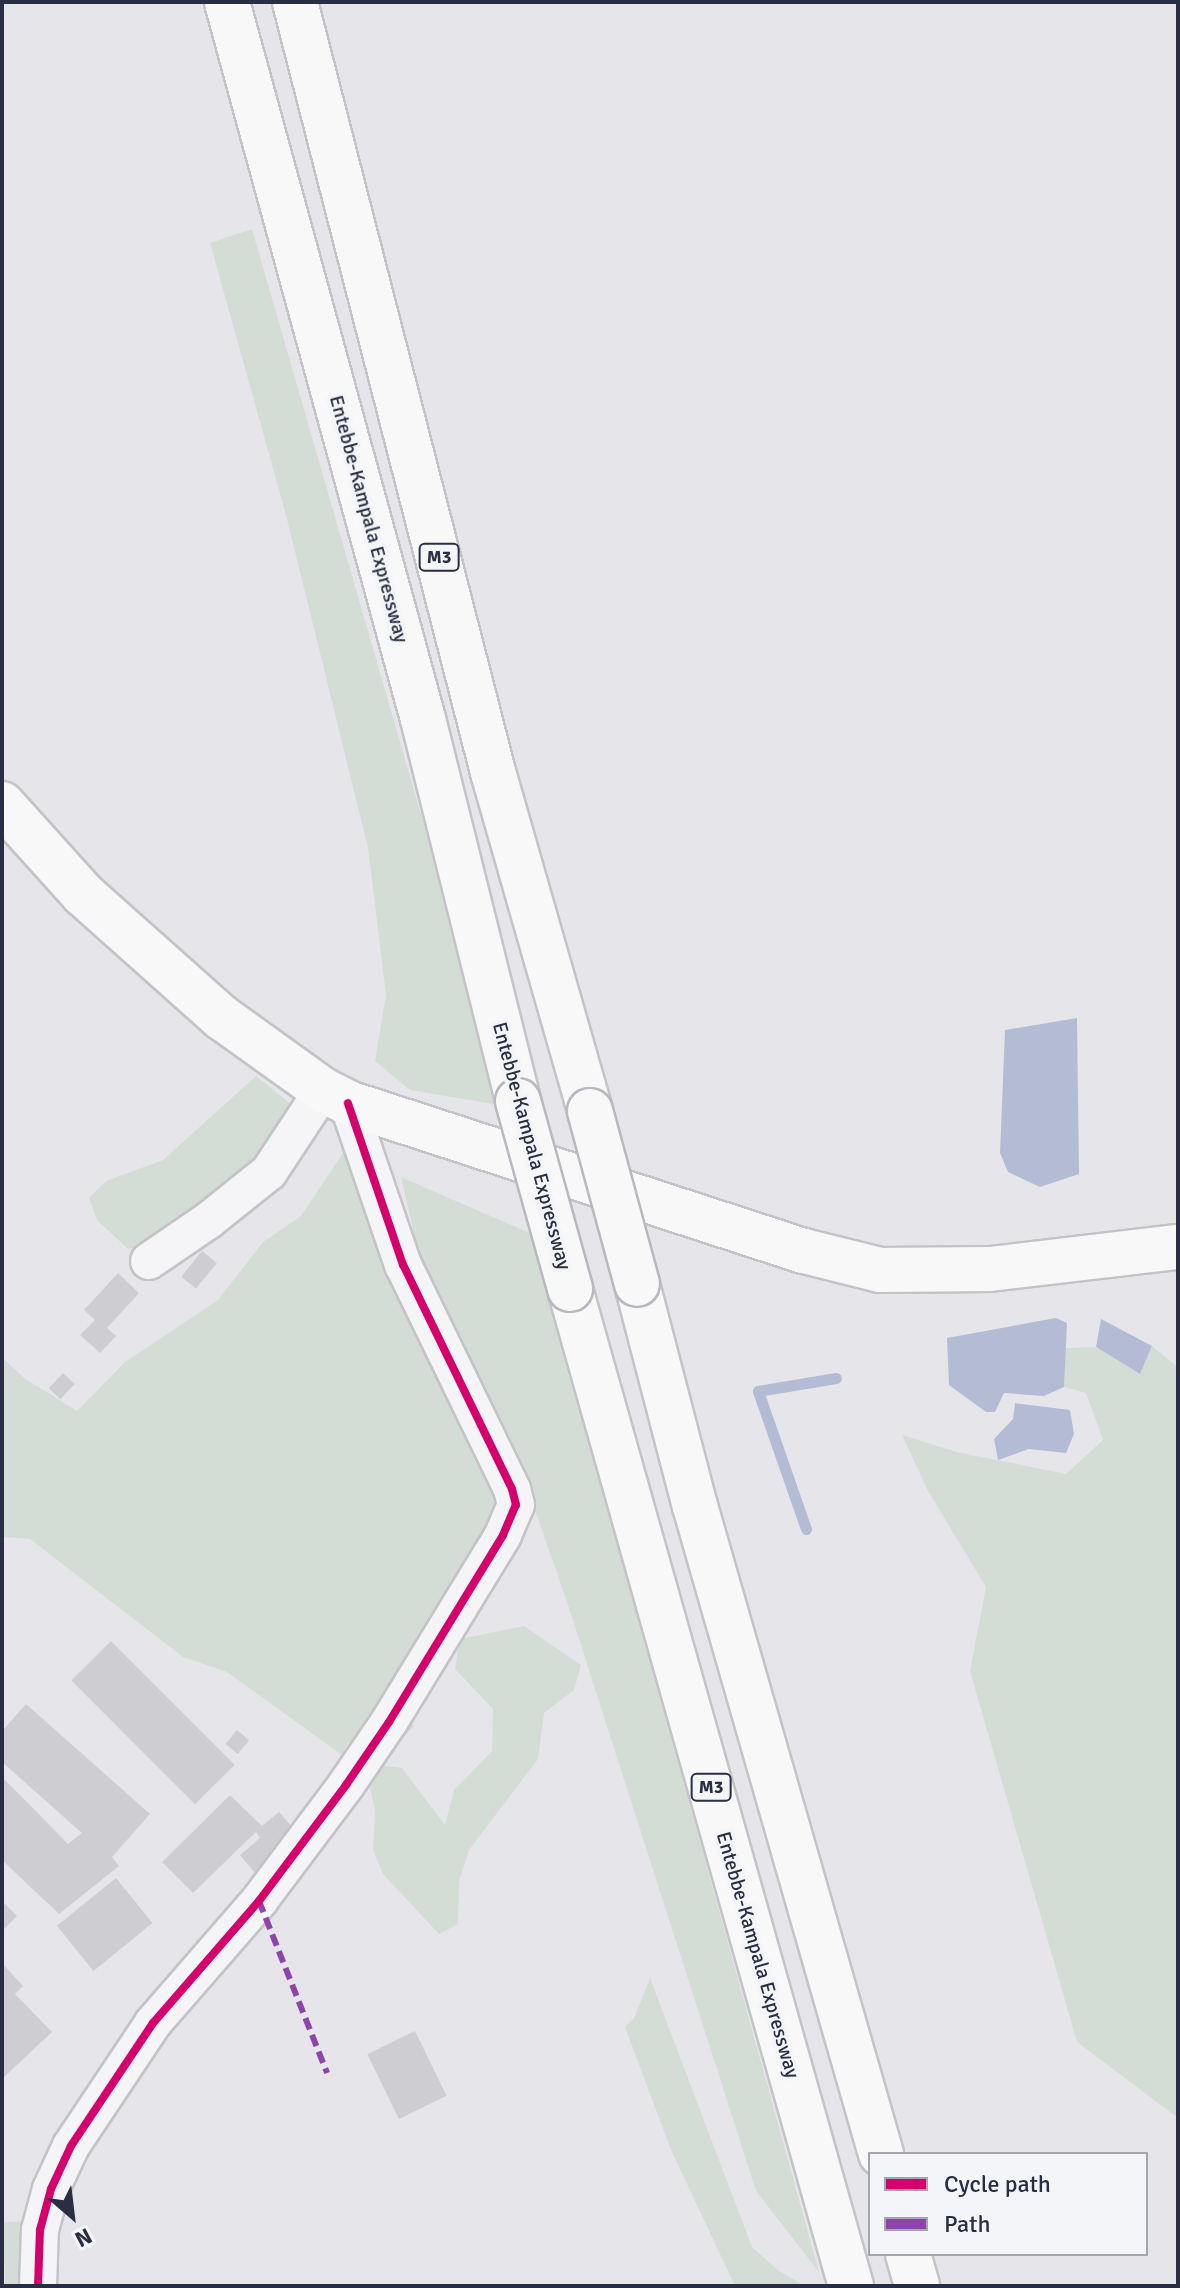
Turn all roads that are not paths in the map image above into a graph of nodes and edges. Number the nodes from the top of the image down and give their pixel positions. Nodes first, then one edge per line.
1 (227, 2) edge
2 (295, 2) edge
3 (2, 804) edge
4 (336, 1096) junction
5 (1178, 1247) edge
6 (149, 1261) dead end
7 (880, 2152) edge
8 (909, 2256) edge
9 (38, 2286) edge
10 (851, 2286) edge
11 (917, 2286) edge

1 - 10 main road, Entebbe-Kampala Expressway / M3, bridge
2 - 7 main road, M3, bridge
3 - 4 main road
4 - 5 main road
4 - 6 street
4 - 9 street
8 - 11 main road

